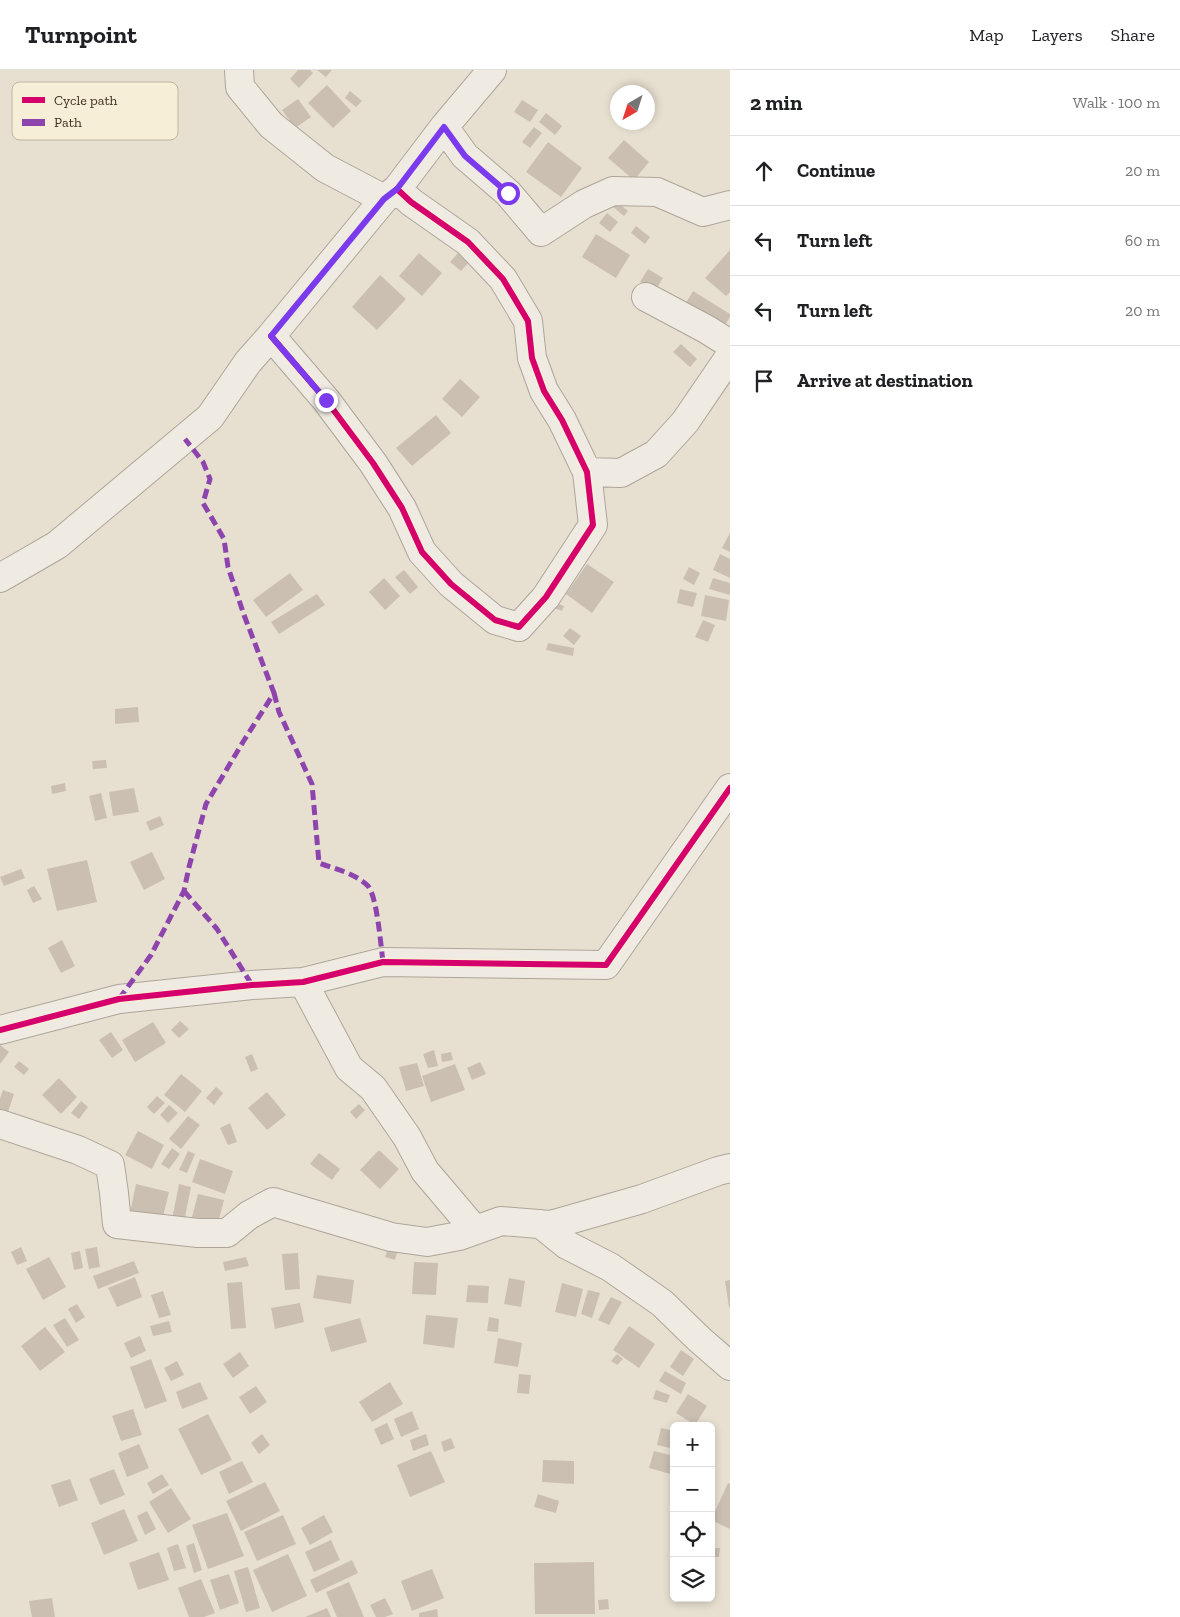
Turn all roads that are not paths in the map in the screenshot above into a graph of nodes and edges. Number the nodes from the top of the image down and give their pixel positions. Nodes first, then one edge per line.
1 (239, 70) edge
2 (492, 70) edge
3 (444, 127) junction
4 (390, 194) junction
5 (730, 205) edge
6 (646, 297) dead end
7 (271, 336) junction
8 (730, 344) edge
9 (730, 356) edge
10 (587, 472) junction
11 (0, 578) edge
12 (730, 788) edge
13 (303, 982) junction
14 (0, 1030) edge
15 (0, 1124) edge
16 (730, 1168) edge
17 (542, 1224) junction
18 (475, 1230) junction
19 (730, 1366) edge

1 - 4 street
2 - 3 street
3 - 4 street
3 - 5 street
4 - 7 street
4 - 10 street
6 - 8 street
7 - 10 street
7 - 11 street
9 - 10 street
12 - 13 street
13 - 14 street
13 - 18 street
15 - 18 street
16 - 17 street
17 - 18 street
17 - 19 street

